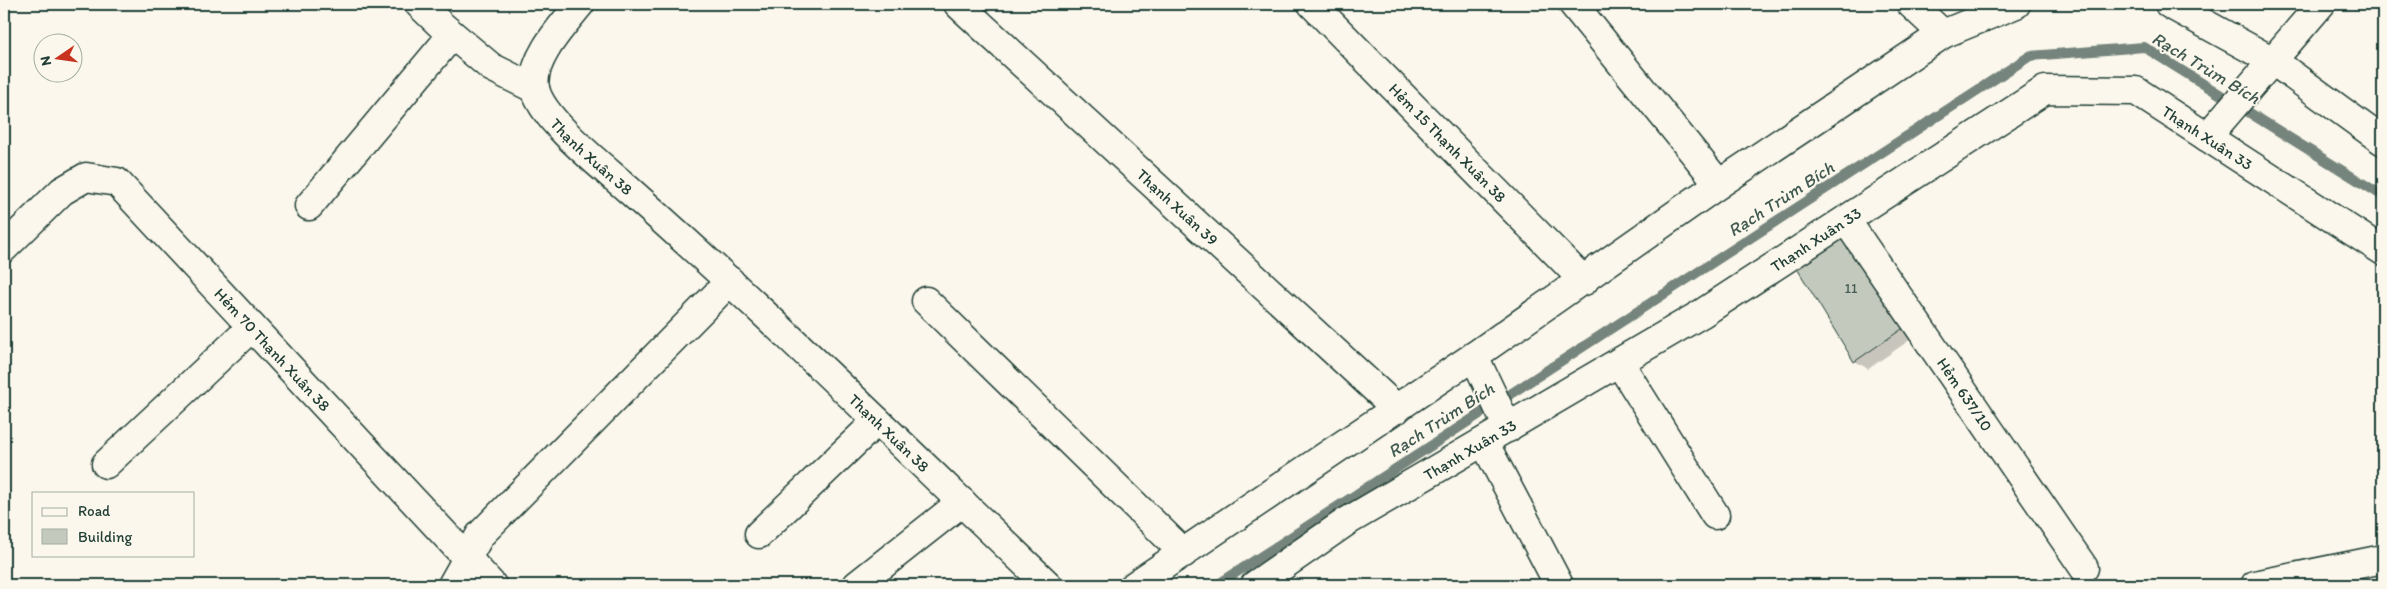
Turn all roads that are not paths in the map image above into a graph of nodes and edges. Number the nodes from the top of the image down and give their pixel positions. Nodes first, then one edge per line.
1 (419, 4) edge
2 (580, 4) edge
3 (958, 4) edge
4 (1312, 4) edge
5 (1574, 4) edge
6 (1911, 4) edge
7 (2016, 4) edge
8 (2169, 4) edge
9 (2321, 4) edge
10 (1943, 34) junction
11 (452, 35) junction
12 (2273, 60) junction
13 (535, 89) junction
14 (2207, 137) junction
15 (2383, 141) edge
16 (1719, 184) junction
17 (309, 206) dead end
18 (1846, 220) junction
19 (4, 248) edge
20 (2383, 251) edge
21 (730, 280) junction
22 (1584, 281) junction
23 (926, 301) dead end
24 (252, 327) junction
25 (1474, 356) junction
26 (1619, 362) junction
27 (1397, 409) junction
28 (877, 421) junction
29 (1508, 428) junction
30 (1484, 442) junction
31 (106, 464) dead end
32 (962, 502) junction
33 (1715, 516) dead end
34 (759, 534) dead end
35 (1184, 553) junction
36 (466, 559) junction
37 (2383, 560) edge
38 (2084, 568) dead end
39 (452, 585) edge
40 (492, 585) edge
41 (857, 585) edge
42 (1048, 585) edge
43 (1135, 585) edge
44 (1255, 585) edge
45 (1558, 585) edge
46 (2255, 585) edge

1 - 11 street
2 - 13 street
3 - 27 street, Thạnh Xuân 39
4 - 22 street, Hẻm 15 Thạnh Xuân 38
5 - 16 street
6 - 10 street
7 - 10 street
8 - 12 street
9 - 12 street
10 - 16 street
11 - 13 street
11 - 17 street
12 - 14 street
12 - 15 street
13 - 21 street, Thạnh Xuân 38
14 - 18 street, Thạnh Xuân 33
14 - 20 street, Thạnh Xuân 33
16 - 22 street
18 - 26 street, Thạnh Xuân 33
18 - 38 street, Hẻm 637/10
19 - 24 street, Hẻm 70 Thạnh Xuân 38
21 - 28 street, Thạnh Xuân 38
21 - 36 street
22 - 25 street
23 - 35 street
24 - 31 street
24 - 36 street, Hẻm 70 Thạnh Xuân 38
25 - 27 street
25 - 29 street
26 - 29 street, Thạnh Xuân 33
26 - 33 street
27 - 35 street
28 - 32 street, Thạnh Xuân 38
28 - 34 street
29 - 30 street, Thạnh Xuân 33
30 - 44 street, Thạnh Xuân 33
30 - 45 street
32 - 41 street
32 - 42 street, Thạnh Xuân 38
35 - 43 street
36 - 39 street
36 - 40 street, Hẻm 70 Thạnh Xuân 38
37 - 46 street

